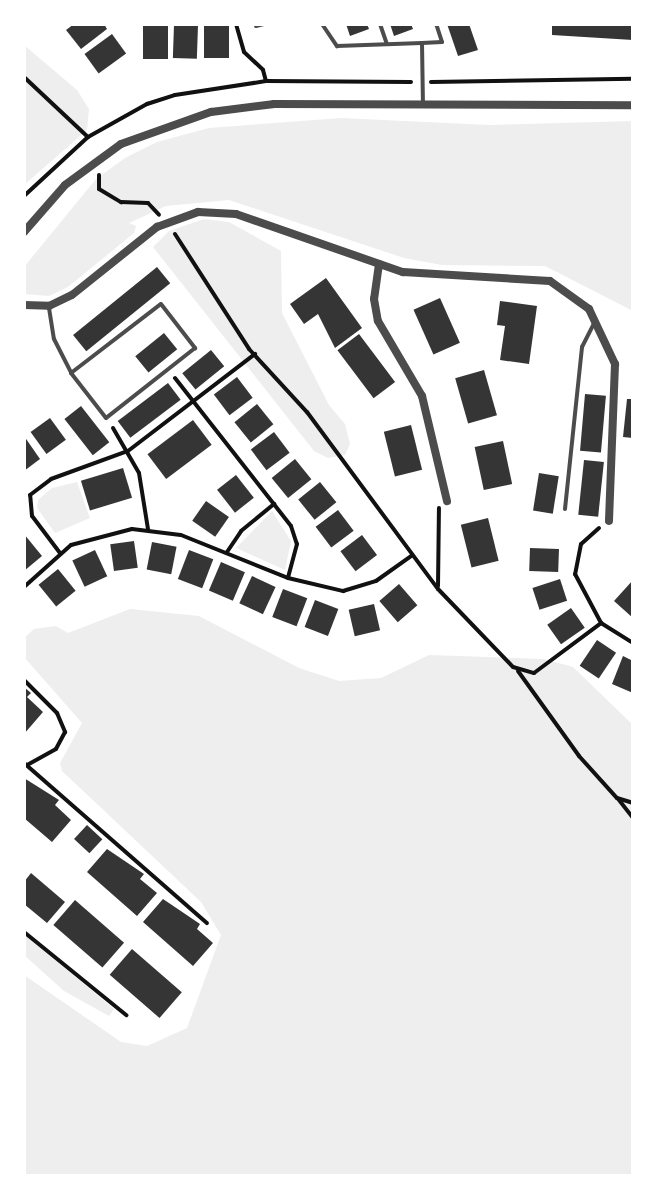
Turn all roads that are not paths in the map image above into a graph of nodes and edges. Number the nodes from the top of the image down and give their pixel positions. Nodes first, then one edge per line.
1 (264, 24) edge
2 (322, 24) edge
3 (380, 24) edge
4 (436, 24) edge
5 (256, 26) dead end
6 (422, 43) junction
7 (387, 44) junction
8 (633, 105) edge
9 (423, 106) junction
10 (24, 232) edge
11 (379, 264) junction
12 (24, 305) edge
13 (49, 306) junction
14 (596, 319) junction
15 (71, 373) junction
16 (447, 501) road end
17 (565, 509) dead end
18 (609, 521) road end

1 - 5 lane
2 - 7 lane
3 - 7 lane
4 - 6 lane
6 - 7 lane
6 - 9 lane
8 - 9 street
9 - 10 street
11 - 13 street
11 - 14 street
11 - 16 street
12 - 13 street
13 - 15 lane
14 - 17 lane
14 - 18 street
15 - 15 lane

